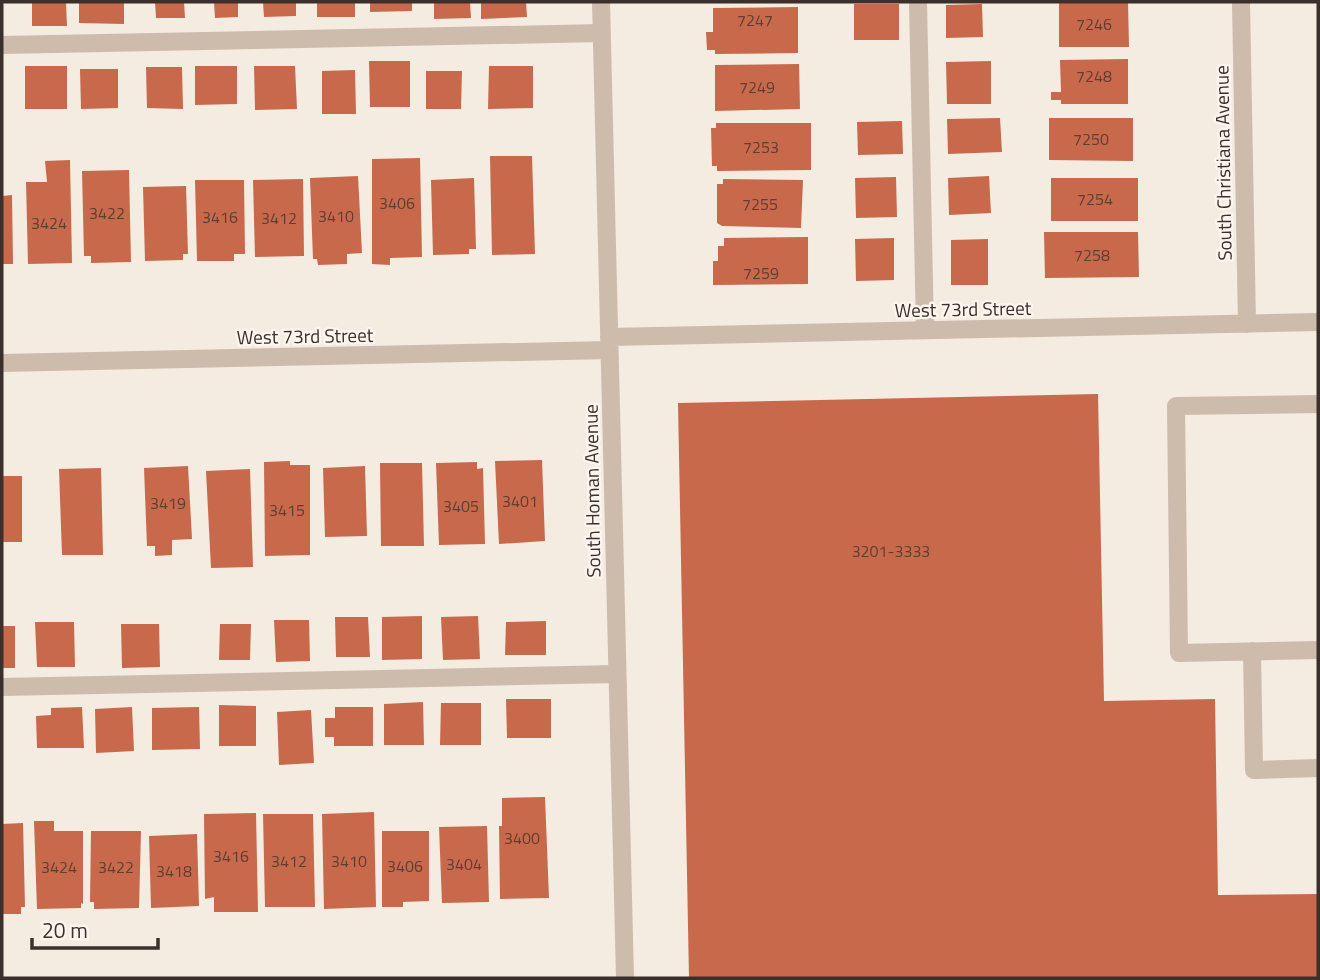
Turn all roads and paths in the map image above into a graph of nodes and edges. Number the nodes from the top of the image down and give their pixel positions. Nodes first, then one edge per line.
1 (601, 2) edge
2 (918, 2) edge
3 (1241, 2) edge
4 (602, 33) junction
5 (2, 45) edge
6 (1318, 322) edge
7 (1247, 324) junction
8 (925, 330) junction
9 (609, 344) junction
10 (2, 363) edge
11 (1318, 404) edge
12 (1318, 650) edge
13 (1252, 651) junction
14 (617, 674) junction
15 (2, 687) edge
16 (1318, 768) edge
17 (625, 978) edge

1 - 4 street, South Homan Avenue
2 - 8 street
3 - 7 street, South Christiana Avenue
4 - 5 street
4 - 9 street, South Homan Avenue
6 - 7 street, West 73rd Street
7 - 8 street, West 73rd Street
8 - 9 street, West 73rd Street
9 - 10 street, West 73rd Street
9 - 14 street, South Homan Avenue
11 - 13 street
12 - 13 street
13 - 16 street
14 - 15 street
14 - 17 street, South Homan Avenue

